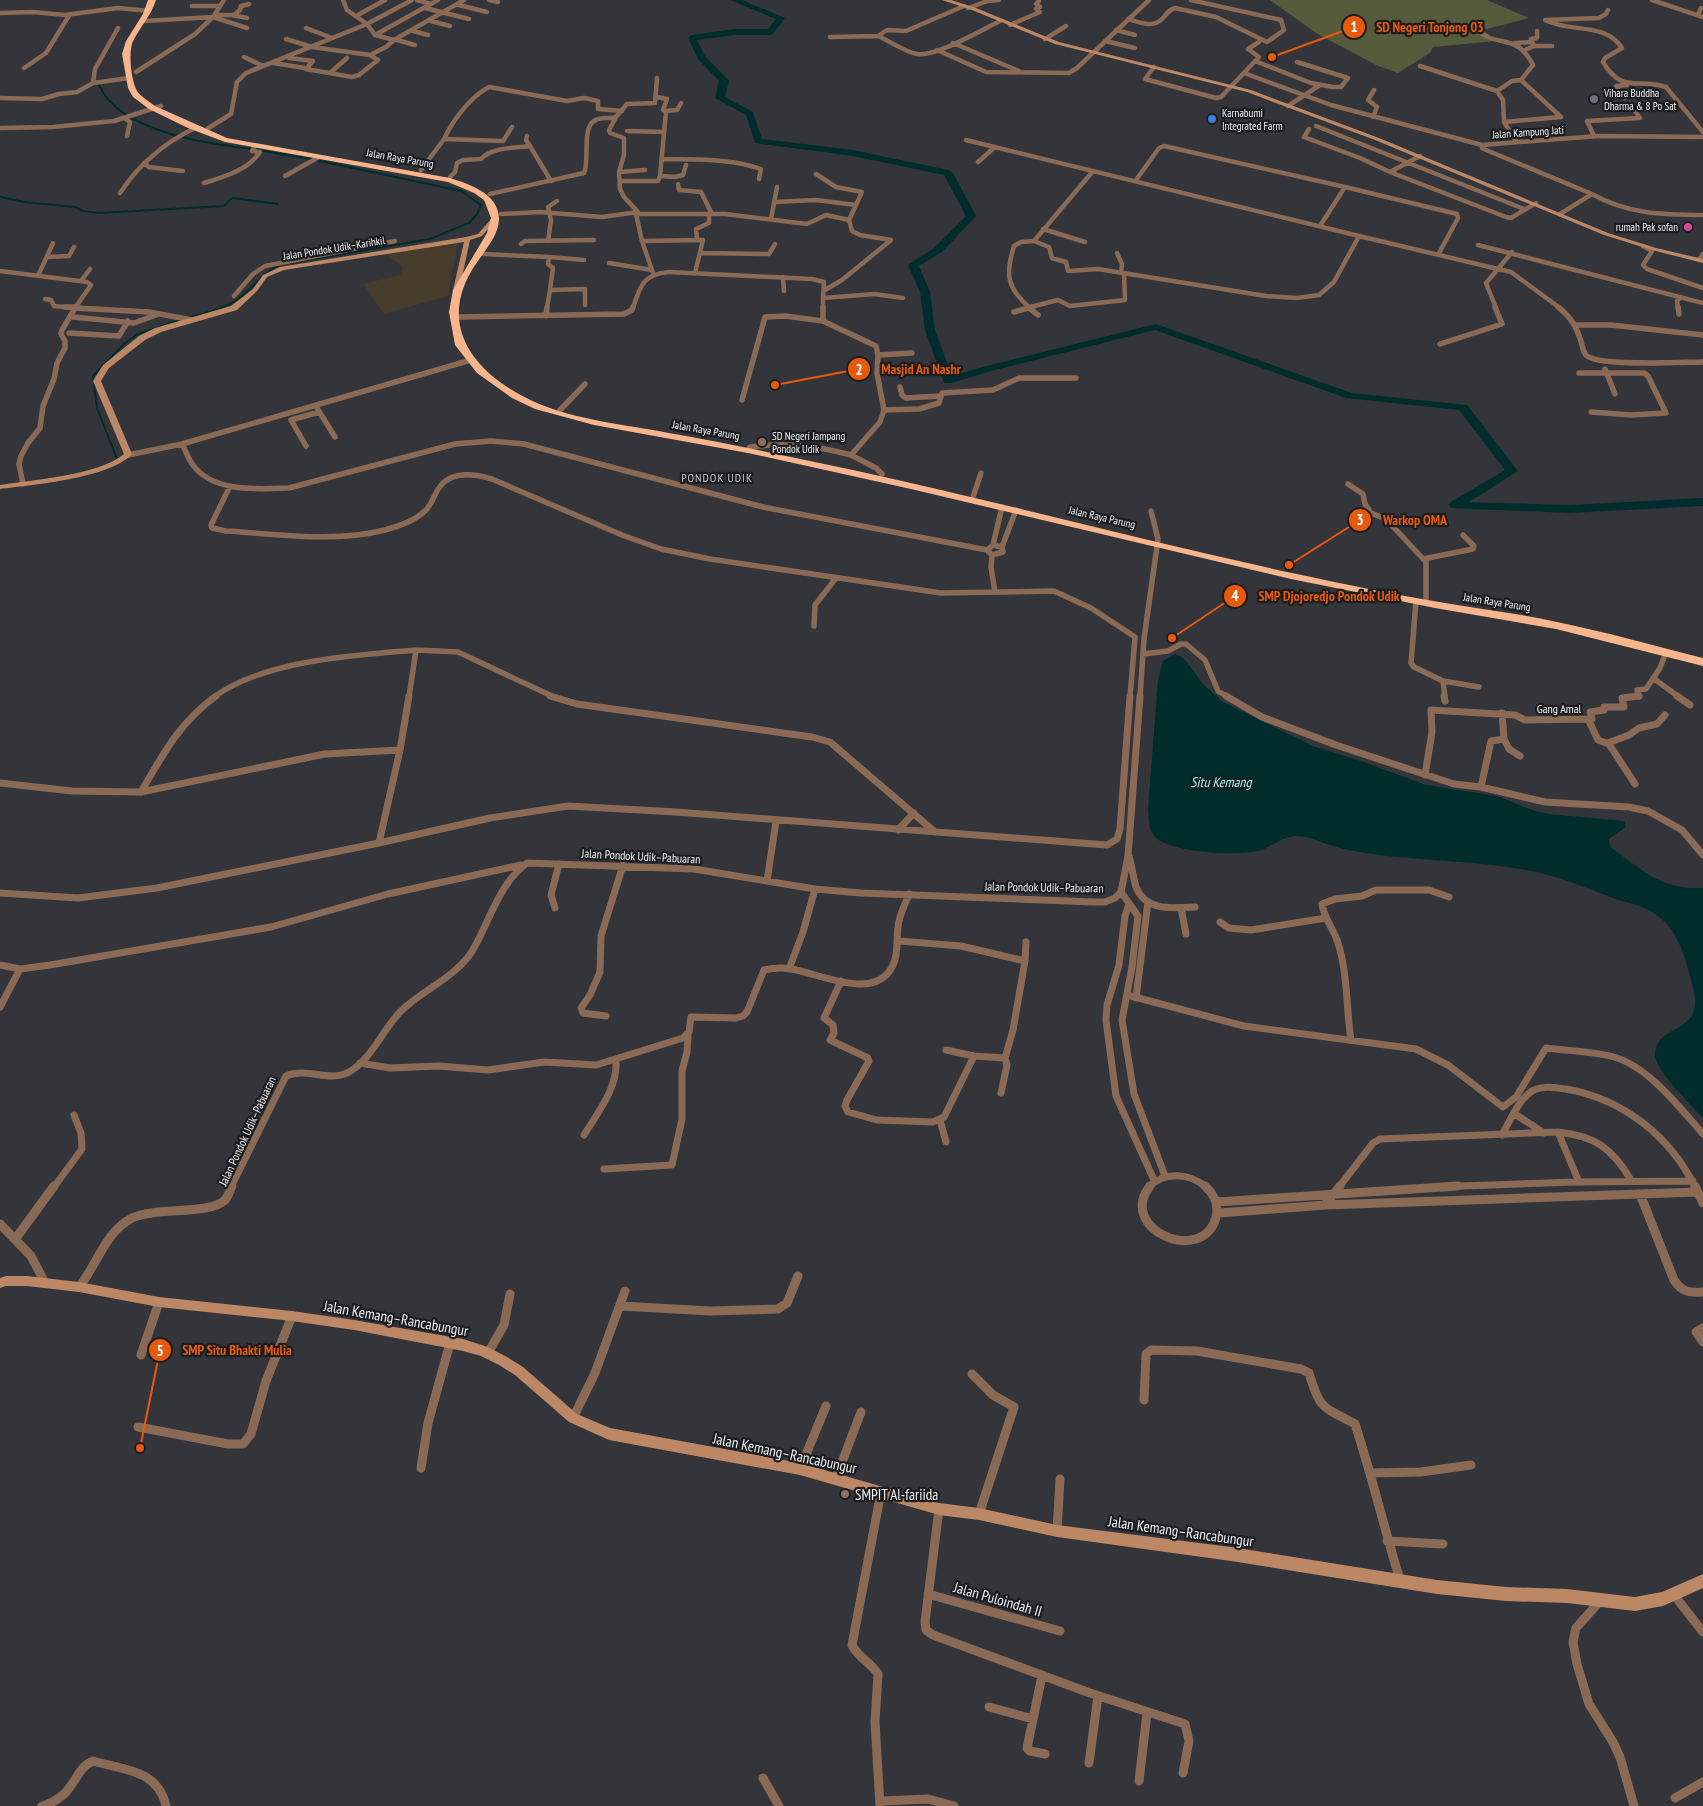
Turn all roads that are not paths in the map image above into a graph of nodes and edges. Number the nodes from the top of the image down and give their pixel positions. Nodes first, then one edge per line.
1 (152, 0) edge
2 (158, 0) edge
3 (224, 0) edge
4 (351, 0) edge
5 (385, 0) edge
6 (412, 0) edge
7 (417, 0) edge
8 (438, 0) edge
9 (464, 0) edge
10 (489, 0) edge
11 (945, 0) edge
12 (999, 0) edge
13 (1149, 0) edge
14 (1191, 0) edge
15 (1652, 0) edge
16 (401, 1) dead end
17 (1039, 1) edge
18 (343, 2) edge
19 (498, 2) dead end
20 (406, 3) junction
21 (249, 4) dead end
22 (431, 4) junction
23 (459, 5) junction
24 (192, 6) dead end
25 (220, 6) junction
26 (966, 7) junction
27 (124, 8) junction
28 (425, 8) junction
29 (1701, 8) dead end
30 (1608, 10) dead end
31 (487, 12) dead end
32 (444, 13) junction
33 (0, 14) edge
34 (70, 14) junction
35 (234, 15) junction
36 (1698, 15) junction
37 (120, 16) dead end
38 (213, 16) junction
39 (356, 16) junction
40 (1703, 17) edge
41 (148, 18) junction
42 (248, 18) dead end
43 (1128, 19) junction
44 (469, 20) dead end
45 (431, 21) junction
46 (1000, 21) junction
47 (368, 24) junction
48 (1010, 25) junction
49 (450, 26) dead end
50 (1066, 26) dead end
51 (118, 28) dead end
52 (247, 28) dead end
53 (306, 28) dead end
54 (1476, 29) dead end
55 (1116, 30) junction
56 (413, 31) junction
57 (1537, 31) dead end
58 (375, 35) junction
59 (428, 35) dead end
60 (1135, 35) dead end
61 (878, 36) junction
62 (830, 37) dead end
63 (332, 38) junction
64 (286, 39) dead end
65 (1045, 39) junction
66 (395, 40) junction
67 (1105, 41) junction
68 (1258, 42) dead end
69 (953, 43) junction
70 (1515, 43) junction
71 (1533, 44) junction
72 (415, 45) dead end
73 (1552, 46) dead end
74 (312, 47) junction
75 (1135, 48) dead end
76 (937, 50) junction
77 (1523, 51) junction
78 (1093, 53) junction
79 (370, 55) junction
80 (244, 57) dead end
81 (286, 57) junction
82 (347, 58) dead end
83 (1255, 61) junction
84 (272, 62) junction
85 (1298, 62) dead end
86 (263, 66) junction
87 (1420, 66) dead end
88 (1154, 67) junction
89 (24, 68) dead end
90 (305, 68) junction
91 (330, 73) junction
92 (1024, 73) junction
93 (1244, 73) junction
94 (132, 75) junction
95 (656, 78) dead end
96 (1521, 80) junction
97 (93, 82) junction
98 (1320, 85) junction
99 (1628, 85) junction
100 (1232, 86) junction
101 (1374, 90) dead end
102 (1497, 91) junction
103 (1305, 95) junction
104 (657, 97) junction
105 (0, 98) edge
106 (1626, 98) dead end
107 (681, 104) dead end
108 (1630, 104) dead end
109 (1288, 106) junction
110 (158, 107) junction
111 (622, 111) junction
112 (666, 111) junction
113 (616, 117) junction
114 (1373, 117) junction
115 (124, 118) junction
116 (1504, 122) junction
117 (1316, 126) dead end
118 (512, 127) dead end
119 (0, 128) edge
120 (195, 128) junction
121 (207, 129) junction
122 (1309, 129) dead end
123 (627, 131) dead end
124 (664, 132) junction
125 (1703, 132) edge
126 (128, 136) dead end
127 (527, 136) dead end
128 (1594, 136) junction
129 (1703, 138) edge
130 (444, 139) junction
131 (966, 140) dead end
132 (1516, 141) junction
133 (1482, 145) junction
134 (530, 146) junction
135 (995, 147) junction
136 (254, 148) junction
137 (1420, 156) junction
138 (317, 159) junction
139 (663, 159) junction
140 (978, 162) dead end
141 (1408, 162) junction
142 (144, 163) junction
143 (367, 163) junction
144 (686, 165) dead end
145 (421, 170) junction
146 (644, 170) dead end
147 (183, 171) dead end
148 (1094, 171) junction
149 (619, 172) junction
150 (1390, 172) junction
151 (816, 174) dead end
152 (285, 176) dead end
153 (660, 176) junction
154 (450, 177) junction
155 (759, 179) dead end
156 (1136, 180) junction
157 (551, 181) junction
158 (621, 181) junction
159 (204, 183) dead end
160 (678, 184) dead end
161 (777, 187) dead end
162 (1345, 188) junction
163 (120, 193) dead end
164 (490, 194) junction
165 (1592, 194) junction
166 (557, 201) dead end
167 (774, 202) junction
168 (1536, 203) junction
169 (856, 205) junction
170 (1524, 209) junction
171 (550, 212) junction
172 (637, 213) junction
173 (710, 214) junction
174 (1560, 214) junction
175 (1696, 215) junction
176 (1703, 215) edge
177 (498, 216) junction
178 (772, 219) junction
179 (850, 220) junction
180 (1703, 221) edge
181 (1320, 226) junction
182 (1043, 229) junction
183 (1359, 236) junction
184 (467, 239) junction
185 (697, 239) junction
186 (594, 240) dead end
187 (395, 241) dead end
188 (548, 241) junction
189 (642, 241) junction
190 (1034, 241) junction
191 (1085, 242) dead end
192 (53, 243) dead end
193 (521, 244) dead end
194 (775, 244) dead end
195 (1478, 244) dead end
196 (1643, 246) junction
197 (74, 247) dead end
198 (367, 251) junction
199 (1512, 252) junction
200 (701, 253) junction
201 (1117, 253) dead end
202 (483, 254) junction
203 (1438, 255) junction
204 (48, 256) junction
205 (549, 258) junction
206 (1702, 258) edge
207 (584, 260) dead end
208 (609, 263) dead end
209 (90, 269) dead end
210 (1498, 270) junction
211 (0, 271) edge
212 (653, 273) junction
213 (695, 273) junction
214 (1123, 273) junction
215 (38, 276) junction
216 (783, 277) junction
217 (81, 281) junction
218 (1703, 288) edge
219 (457, 290) junction
220 (550, 290) junction
221 (825, 290) junction
222 (784, 291) dead end
223 (234, 296) dead end
224 (1681, 297) junction
225 (824, 298) junction
226 (903, 298) dead end
227 (45, 299) dead end
228 (1703, 303) edge
229 (585, 306) dead end
230 (75, 308) junction
231 (1031, 309) junction
232 (1014, 312) dead end
233 (159, 314) junction
234 (1680, 314) dead end
235 (1038, 315) dead end
236 (546, 316) junction
237 (73, 317) dead end
238 (459, 317) junction
239 (192, 320) junction
240 (128, 321) junction
241 (823, 321) junction
242 (1576, 325) junction
243 (69, 333) dead end
244 (1703, 334) edge
245 (1440, 344) dead end
246 (912, 353) dead end
247 (878, 355) junction
248 (471, 360) junction
249 (1601, 362) junction
250 (1703, 362) edge
251 (1579, 373) dead end
252 (1607, 373) junction
253 (1076, 378) dead end
254 (585, 384) dead end
255 (900, 387) dead end
256 (1615, 394) dead end
257 (940, 396) junction
258 (742, 400) dead end
259 (315, 405) junction
260 (560, 410) junction
261 (884, 410) junction
262 (319, 412) junction
263 (1591, 412) dead end
264 (335, 437) dead end
265 (182, 444) junction
266 (306, 446) dead end
267 (749, 449) junction
268 (128, 455) junction
269 (851, 455) junction
270 (981, 473) dead end
271 (882, 474) junction
272 (23, 484) junction
273 (1348, 484) dead end
274 (230, 486) junction
275 (0, 487) edge
276 (973, 497) junction
277 (1002, 507) junction
278 (1016, 510) junction
279 (1151, 511) dead end
280 (1463, 535) dead end
281 (1158, 541) junction
282 (993, 545) junction
283 (1002, 547) junction
284 (987, 550) junction
285 (992, 555) junction
286 (1423, 558) junction
287 (836, 578) junction
288 (995, 592) junction
289 (1421, 600) junction
290 (814, 626) dead end
291 (416, 650) junction
292 (1666, 652) junction
293 (1142, 654) junction
294 (1703, 657) edge
295 (1703, 662) edge
296 (1653, 678) junction
297 (1443, 681) junction
298 (1479, 687) dead end
299 (1445, 701) dead end
300 (1690, 705) dead end
301 (1502, 713) junction
302 (1664, 715) dead end
303 (1588, 719) junction
304 (1504, 739) junction
305 (1608, 743) junction
306 (400, 750) junction
307 (1520, 756) dead end
308 (1425, 775) junction
309 (0, 783) edge
310 (1635, 784) dead end
311 (1481, 787) junction
312 (141, 792) junction
313 (914, 814) junction
314 (776, 821) junction
315 (898, 830) junction
316 (935, 832) junction
317 (379, 843) junction
318 (1703, 855) edge
319 (1128, 856) junction
320 (559, 864) junction
321 (521, 865) junction
322 (623, 865) junction
323 (767, 882) junction
324 (815, 889) junction
325 (1121, 892) junction
326 (0, 893) edge
327 (909, 894) junction
328 (1449, 896) dead end
329 (1148, 902) junction
330 (1129, 904) junction
331 (1195, 907) dead end
332 (555, 908) dead end
333 (1180, 908) junction
334 (1326, 918) junction
335 (1220, 922) dead end
336 (1186, 934) dead end
337 (899, 941) junction
338 (1026, 942) dead end
339 (1025, 961) junction
340 (0, 965) edge
341 (20, 969) junction
342 (789, 969) junction
343 (841, 981) junction
344 (1127, 995) junction
345 (1136, 998) junction
346 (0, 1007) edge
347 (606, 1016) dead end
348 (688, 1036) junction
349 (1351, 1040) junction
350 (946, 1050) dead end
351 (974, 1056) junction
352 (1005, 1058) junction
353 (616, 1060) junction
354 (360, 1063) junction
355 (1001, 1093) dead end
356 (74, 1114) dead end
357 (1515, 1114) junction
358 (940, 1120) junction
359 (1544, 1132) junction
360 (1558, 1132) junction
361 (584, 1134) dead end
362 (1703, 1134) edge
363 (1502, 1135) junction
364 (946, 1142) dead end
365 (604, 1169) dead end
366 (1165, 1176) junction
367 (1154, 1180) junction
368 (1631, 1180) junction
369 (1693, 1181) junction
370 (1580, 1182) junction
371 (1336, 1192) junction
372 (1698, 1192) junction
373 (1640, 1194) junction
374 (1217, 1202) junction
375 (1703, 1203) edge
376 (1325, 1205) junction
377 (1219, 1213) junction
378 (0, 1224) edge
379 (16, 1238) junction
380 (798, 1276) dead end
381 (45, 1283) junction
382 (0, 1284) edge
383 (79, 1287) junction
384 (625, 1291) dead end
385 (1703, 1292) edge
386 (510, 1294) dead end
387 (159, 1302) junction
388 (620, 1306) junction
389 (292, 1316) junction
390 (1703, 1328) edge
391 (1703, 1342) edge
392 (450, 1343) junction
393 (488, 1353) junction
394 (141, 1355) dead end
395 (972, 1374) dead end
396 (1144, 1400) dead end
397 (826, 1406) dead end
398 (861, 1412) dead end
399 (573, 1418) junction
400 (138, 1428) dead end
401 (1470, 1465) dead end
402 (421, 1468) dead end
403 (800, 1469) junction
404 (1371, 1473) junction
405 (836, 1478) junction
406 (1060, 1479) dead end
407 (881, 1492) junction
408 (939, 1509) junction
409 (979, 1514) junction
410 (1057, 1530) junction
411 (1387, 1541) junction
412 (1444, 1544) dead end
413 (1400, 1580) junction
414 (1703, 1581) edge
415 (928, 1594) junction
416 (1674, 1595) junction
417 (1601, 1600) junction
418 (1060, 1631) dead end
419 (1703, 1632) edge
420 (1042, 1676) junction
421 (1098, 1696) junction
422 (989, 1707) dead end
423 (1147, 1713) junction
424 (1033, 1719) junction
425 (1045, 1754) dead end
426 (1089, 1763) dead end
427 (1183, 1773) dead end
428 (763, 1778) dead end
429 (1139, 1781) dead end
430 (1703, 1782) edge
431 (1675, 1798) dead end
432 (881, 1804) edge
433 (42, 1806) edge
434 (166, 1806) edge
435 (779, 1806) edge
436 (954, 1806) edge
437 (1634, 1806) edge

1 - 41 highway, Jalan Raya Parung
2 - 41 highway, Jalan Raya Parung
3 - 25 street
4 - 18 street
5 - 39 street
6 - 20 street
7 - 22 street
8 - 22 street
9 - 23 street
10 - 19 street
11 - 26 street
12 - 26 street
13 - 43 street
14 - 43 street
15 - 36 street
16 - 20 street
17 - 48 street
18 - 39 street
20 - 47 street
21 - 35 street
22 - 28 street
23 - 31 street
23 - 32 street
24 - 25 street
25 - 38 street
26 - 46 street
26 - 61 street
27 - 34 street
27 - 37 street
27 - 41 street
28 - 32 street
28 - 58 street
29 - 36 street
30 - 99 street
32 - 44 street
32 - 45 street
33 - 34 street
34 - 89 street
35 - 38 street
35 - 42 street
36 - 40 street
38 - 41 street
38 - 52 street
38 - 94 street
39 - 47 street
41 - 94 highway, Jalan Raya Parung
43 - 55 street
45 - 49 street
45 - 56 street
46 - 48 street
46 - 69 street
47 - 58 street
47 - 63 street
48 - 65 street
50 - 65 street
51 - 97 street
53 - 63 street
54 - 70 street
55 - 60 street
55 - 67 street
56 - 59 street
56 - 66 street
57 - 71 street
58 - 66 street
61 - 62 street
61 - 76 street
63 - 74 street
64 - 74 street
65 - 78 street
66 - 72 street
66 - 79 street
67 - 75 street
67 - 78 street
68 - 83 street
69 - 76 street
69 - 92 street
70 - 71 street
70 - 77 street
71 - 73 street
71 - 77 street
74 - 79 street
74 - 81 street
76 - 92 street
77 - 96 street
78 - 88 street
78 - 92 street
79 - 91 street
80 - 86 street
81 - 84 street
81 - 90 street
82 - 91 street
83 - 93 street
83 - 98 street
84 - 86 street
84 - 90 street
85 - 98 street
86 - 121 street
87 - 102 street
88 - 100 street
88 - 100 street
90 - 91 street
93 - 100 street
93 - 103 street
94 - 97 street
94 - 110 highway, Jalan Raya Parung
95 - 104 street
96 - 102 street
96 - 116 street
97 - 105 street
98 - 103 street
99 - 106 street
99 - 125 street
100 - 109 street
101 - 114 street
102 - 116 street
103 - 109 street
103 - 114 street
104 - 111 street
104 - 112 street
107 - 112 street
108 - 128 street
109 - 137 street
110 - 115 street
110 - 120 highway, Jalan Raya Parung
110 - 121 highway, Jalan Raya Parung
111 - 113 street
111 - 130 street, Jalan Raya Parung
112 - 124 street
113 - 149 street
113 - 157 street
114 - 133 street
115 - 119 street
115 - 126 street
116 - 132 street
117 - 141 street
118 - 130 street
120 - 136 highway, Jalan Raya Parung
120 - 142 street
121 - 143 highway, Jalan Raya Parung
122 - 150 street
123 - 124 street
124 - 139 street
127 - 134 street
128 - 129 street, Jalan Kampung Jati
128 - 132 street, Jalan Kampung Jati
130 - 145 street, Jalan Raya Parung
131 - 135 street
132 - 133 street, Jalan Kampung Jati
133 - 165 street, Jalan Kampung Jati
134 - 154 street
134 - 157 street
135 - 140 street
135 - 148 street
136 - 138 highway, Jalan Raya Parung
136 - 159 street
137 - 141 street
137 - 168 street
138 - 143 highway, Jalan Raya Parung
138 - 152 street
139 - 153 street
139 - 155 street
141 - 150 street
141 - 170 street
142 - 147 street
142 - 163 street
143 - 145 highway, Jalan Raya Parung
143 - 177 highway, Jalan Raya Parung
144 - 153 street
145 - 154 highway, Jalan Raya Parung
146 - 149 street
148 - 156 street
148 - 182 street
149 - 158 street
150 - 170 street
151 - 169 street
153 - 158 street
154 - 164 highway, Jalan Raya Parung
156 - 162 street
156 - 181 street
157 - 164 street
158 - 172 street
160 - 173 street
161 - 167 street
162 - 181 street
162 - 203 street
164 - 177 highway
165 - 174 street
165 - 175 street, Jalan Kampung Jati
166 - 171 street
167 - 169 street
167 - 178 street
168 - 170 street
168 - 174 street
169 - 179 street
171 - 172 street
171 - 177 street
171 - 188 street
172 - 173 street
172 - 189 street
173 - 178 street
173 - 185 street
174 - 196 street
175 - 176 street, Jalan Kampung Jati
175 - 180 street
177 - 184 street, Jalan Pondok Udik–Karihkil
177 - 202 highway, Jalan Raya Parung
177 - 219 highway, Jalan Raya Parung
178 - 179 street
179 - 221 street
181 - 183 street
182 - 190 street
182 - 191 street
183 - 203 street
183 - 214 street
184 - 198 street, Jalan Pondok Udik–Karihkil
184 - 219 street
185 - 189 street
185 - 200 street
186 - 188 street
187 - 198 street
188 - 193 street
189 - 212 street
190 - 214 street
190 - 231 street
192 - 204 street
194 - 200 street
195 - 199 street
196 - 206 street
196 - 218 street
197 - 204 street
198 - 223 street
198 - 239 street, Jalan Pondok Udik–Karihkil
199 - 210 street
199 - 224 street
200 - 213 street
201 - 214 street
202 - 205 street
202 - 238 highway, Jalan Raya Parung
203 - 210 street
204 - 215 street
205 - 207 street
205 - 220 street
208 - 212 street
209 - 217 street
210 - 242 street
210 - 245 street
211 - 215 street
212 - 213 street
212 - 236 street
213 - 216 street
214 - 231 street
215 - 217 street
216 - 221 street
216 - 222 street
217 - 230 street
219 - 248 highway, Jalan Raya Parung
220 - 229 street
220 - 236 street
221 - 225 street
224 - 228 street
224 - 234 street
225 - 226 street
225 - 241 street
227 - 230 street
230 - 233 street
230 - 272 street
231 - 232 street
231 - 235 street
233 - 239 street
233 - 240 street
236 - 238 street
237 - 240 street
238 - 260 highway, Jalan Raya Parung
239 - 268 street, Jalan Pondok Udik–Karihkil
240 - 243 street
241 - 247 street
241 - 258 street
242 - 244 street
242 - 249 street
246 - 247 street
247 - 261 street
248 - 259 street
248 - 267 highway, Jalan Raya Parung
249 - 250 street
249 - 252 street
251 - 252 street
252 - 256 street
252 - 263 street
253 - 257 street
254 - 260 street
255 - 257 street
257 - 261 street
259 - 262 street
259 - 265 street
260 - 267 highway, Jalan Raya Parung
261 - 269 street
262 - 264 street
262 - 266 street
265 - 268 street
265 - 274 street
267 - 269 street
267 - 271 highway, Jalan Raya Parung
267 - 277 highway, Jalan Raya Parung
268 - 272 street
269 - 271 street
270 - 276 street
271 - 276 highway, Jalan Raya Parung
272 - 275 street
273 - 286 street
274 - 284 street
274 - 287 street
276 - 281 highway, Jalan Raya Parung
277 - 278 highway, Jalan Raya Parung
277 - 282 street
278 - 281 highway, Jalan Raya Parung
278 - 283 street
279 - 281 street
280 - 286 street
281 - 289 highway, Jalan Raya Parung
281 - 293 street, Jalan Pondok Udik–Pabuaran
282 - 283 street
282 - 284 street
283 - 285 street
284 - 285 street
285 - 288 street
286 - 289 street
287 - 288 street
287 - 290 street
288 - 316 street
289 - 292 highway, Jalan Raya Parung
289 - 294 highway, Jalan Raya Parung
289 - 297 street
291 - 306 street
291 - 312 street
291 - 313 street
292 - 295 highway, Jalan Raya Parung
292 - 296 street, Gang Amal
293 - 308 street
293 - 319 street, Jalan Pondok Udik–Pabuaran
296 - 300 street
296 - 303 street, Gang Amal
297 - 298 street
297 - 299 street
301 - 303 street, Gang Amal
301 - 304 street
301 - 308 street, Gang Amal
302 - 305 street
303 - 305 street
304 - 307 street
304 - 311 street
305 - 310 street
306 - 312 street
306 - 317 street
308 - 311 street
309 - 312 street
311 - 318 street
313 - 315 street
313 - 316 street
314 - 315 street
314 - 317 street
314 - 323 street
315 - 316 street
317 - 326 street
319 - 325 street, Jalan Pondok Udik–Pabuaran
319 - 329 street
320 - 321 street, Jalan Pondok Udik–Pabuaran
320 - 322 street, Jalan Pondok Udik–Pabuaran
320 - 332 street
321 - 341 street
321 - 354 street, Jalan Pondok Udik–Pabuaran
322 - 323 street, Jalan Pondok Udik–Pabuaran
322 - 347 street
323 - 324 street, Jalan Pondok Udik–Pabuaran
324 - 327 street, Jalan Pondok Udik–Pabuaran
324 - 342 street
325 - 327 street, Jalan Pondok Udik–Pabuaran
325 - 330 street
327 - 337 street
328 - 334 street
329 - 333 street
329 - 345 street
330 - 344 street
330 - 367 street
331 - 333 street
333 - 336 street
334 - 335 street
334 - 349 street
337 - 339 street
337 - 343 street
338 - 339 street
339 - 352 street
340 - 341 street
341 - 346 street
342 - 343 street
342 - 348 street
343 - 358 street
344 - 345 street
344 - 366 street
345 - 349 street
348 - 353 street
348 - 365 street
349 - 362 street
350 - 351 street
351 - 352 street
351 - 358 street
352 - 355 street
353 - 354 street
353 - 361 street
354 - 383 street, Jalan Pondok Udik–Pabuaran
356 - 379 street
357 - 359 street
357 - 363 street
357 - 369 street
358 - 364 street
359 - 360 street
359 - 363 street
360 - 368 street
360 - 370 street
363 - 371 street
366 - 367 street
366 - 374 street
367 - 377 street
368 - 369 street
368 - 370 street
369 - 372 street
370 - 371 street
371 - 374 street
371 - 376 street
372 - 373 street
372 - 375 street
373 - 376 street
373 - 385 street
374 - 377 street
376 - 377 street
378 - 379 street
379 - 381 street
380 - 388 street
381 - 382 street, Jalan Kemang–Rancabungur
381 - 383 street, Jalan Kemang–Rancabungur
383 - 387 street, Jalan Kemang–Rancabungur
384 - 388 street
386 - 393 street
387 - 389 street, Jalan Kemang–Rancabungur
387 - 394 street
388 - 399 street
389 - 392 street, Jalan Kemang–Rancabungur
389 - 400 street
390 - 391 street
392 - 393 street, Jalan Kemang–Rancabungur
392 - 402 street
393 - 399 street, Jalan Kemang–Rancabungur
395 - 409 street
396 - 404 street
397 - 403 street
398 - 405 street
399 - 403 street, Jalan Kemang–Rancabungur
401 - 404 street
403 - 405 street, Jalan Kemang–Rancabungur
404 - 411 street
405 - 407 street, Jalan Kemang–Rancabungur
406 - 410 street
407 - 408 street, Jalan Kemang–Rancabungur
407 - 432 street
408 - 409 street, Jalan Kemang–Rancabungur
408 - 415 street
409 - 410 street, Jalan Kemang–Rancabungur
410 - 413 street, Jalan Kemang–Rancabungur
411 - 412 street
411 - 413 street
413 - 417 street, Jalan Kemang–Rancabungur
414 - 416 street, Jalan Kemang–Rancabungur
415 - 418 street, Jalan Puloindah II
415 - 420 street
416 - 417 street, Jalan Kemang–Rancabungur
416 - 419 street
417 - 437 street
420 - 421 street
420 - 424 street
421 - 423 street
421 - 426 street
422 - 424 street
423 - 427 street
423 - 429 street
424 - 425 street
428 - 435 street
430 - 431 street
432 - 436 street
433 - 434 street

